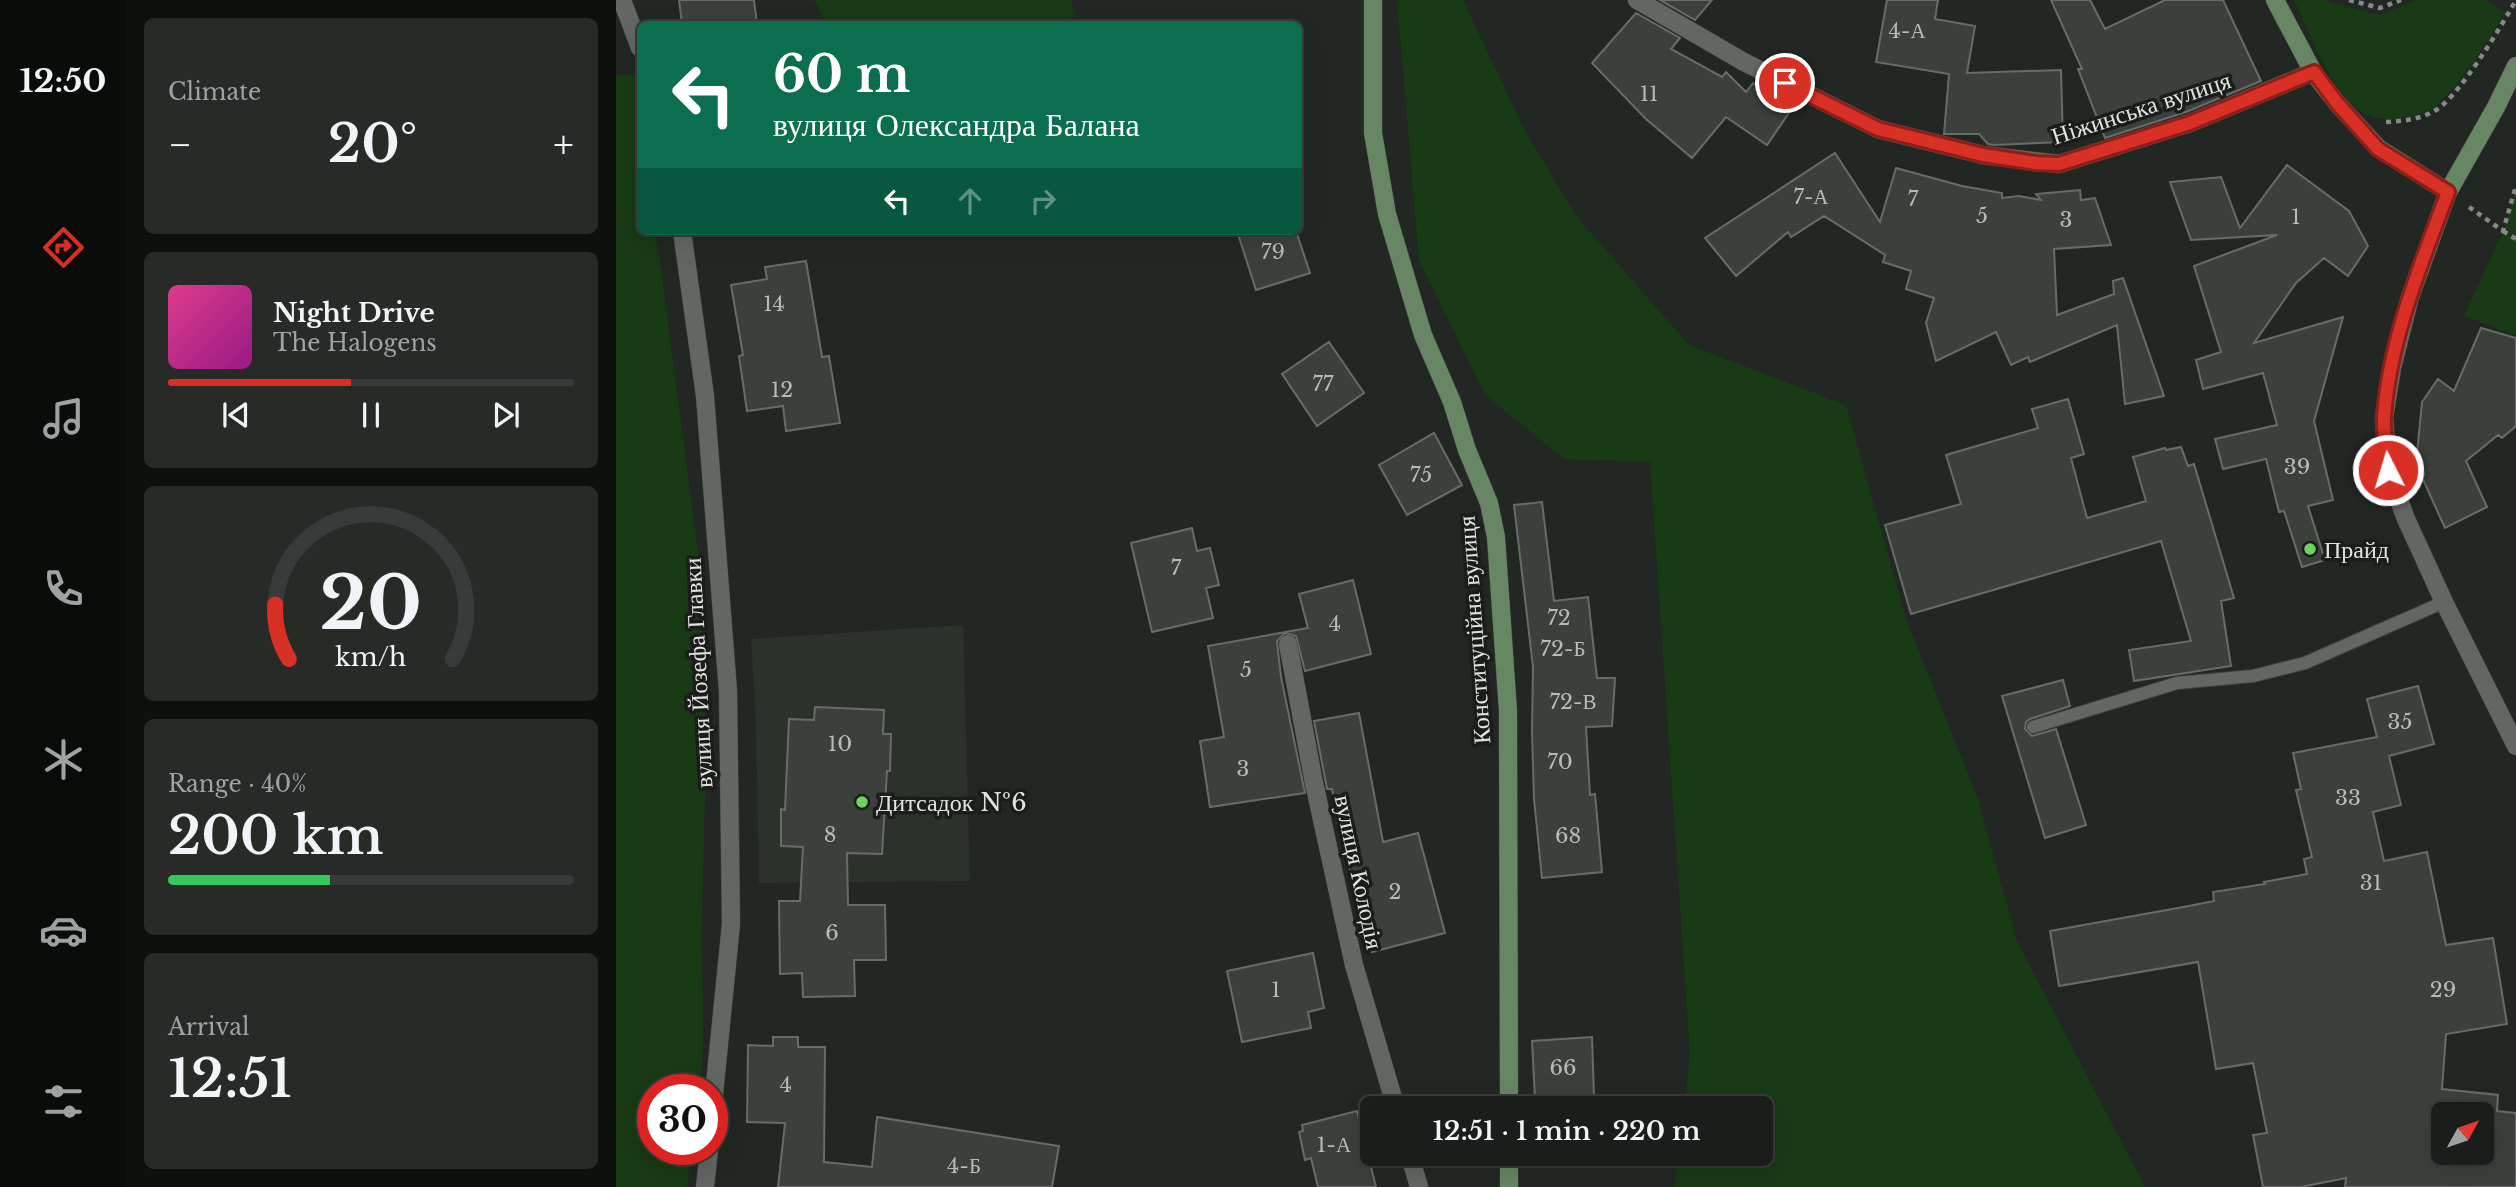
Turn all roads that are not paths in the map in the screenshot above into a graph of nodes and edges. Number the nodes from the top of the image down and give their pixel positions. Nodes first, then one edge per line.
1 (622, 0) edge
2 (1373, 0) edge
3 (1637, 0) edge
4 (2275, 0) edge
5 (637, 40) edge
6 (2516, 66) edge
7 (2314, 72) junction
8 (2516, 97) edge
9 (2496, 107) junction
10 (2448, 192) junction
11 (683, 235) edge
12 (2444, 602) junction
13 (1287, 644) dead end
14 (2033, 727) dead end
15 (2516, 747) edge
16 (716, 1074) edge
17 (1392, 1096) edge
18 (1509, 1096) edge
19 (707, 1165) edge
20 (1413, 1166) edge
21 (1509, 1166) edge
22 (705, 1187) edge
23 (1419, 1187) edge
24 (1510, 1187) edge

1 - 5 street
2 - 18 street, Конституційна вулиця
3 - 7 street, Ніжинська вулиця
4 - 7 street
6 - 9 street
7 - 10 street
8 - 9 street
9 - 10 street
10 - 12 street
11 - 16 street, вулиця Йозефа Главки
12 - 14 lane
12 - 15 street
13 - 17 street, вулиця Колодія
19 - 22 street
20 - 23 street
21 - 24 street

